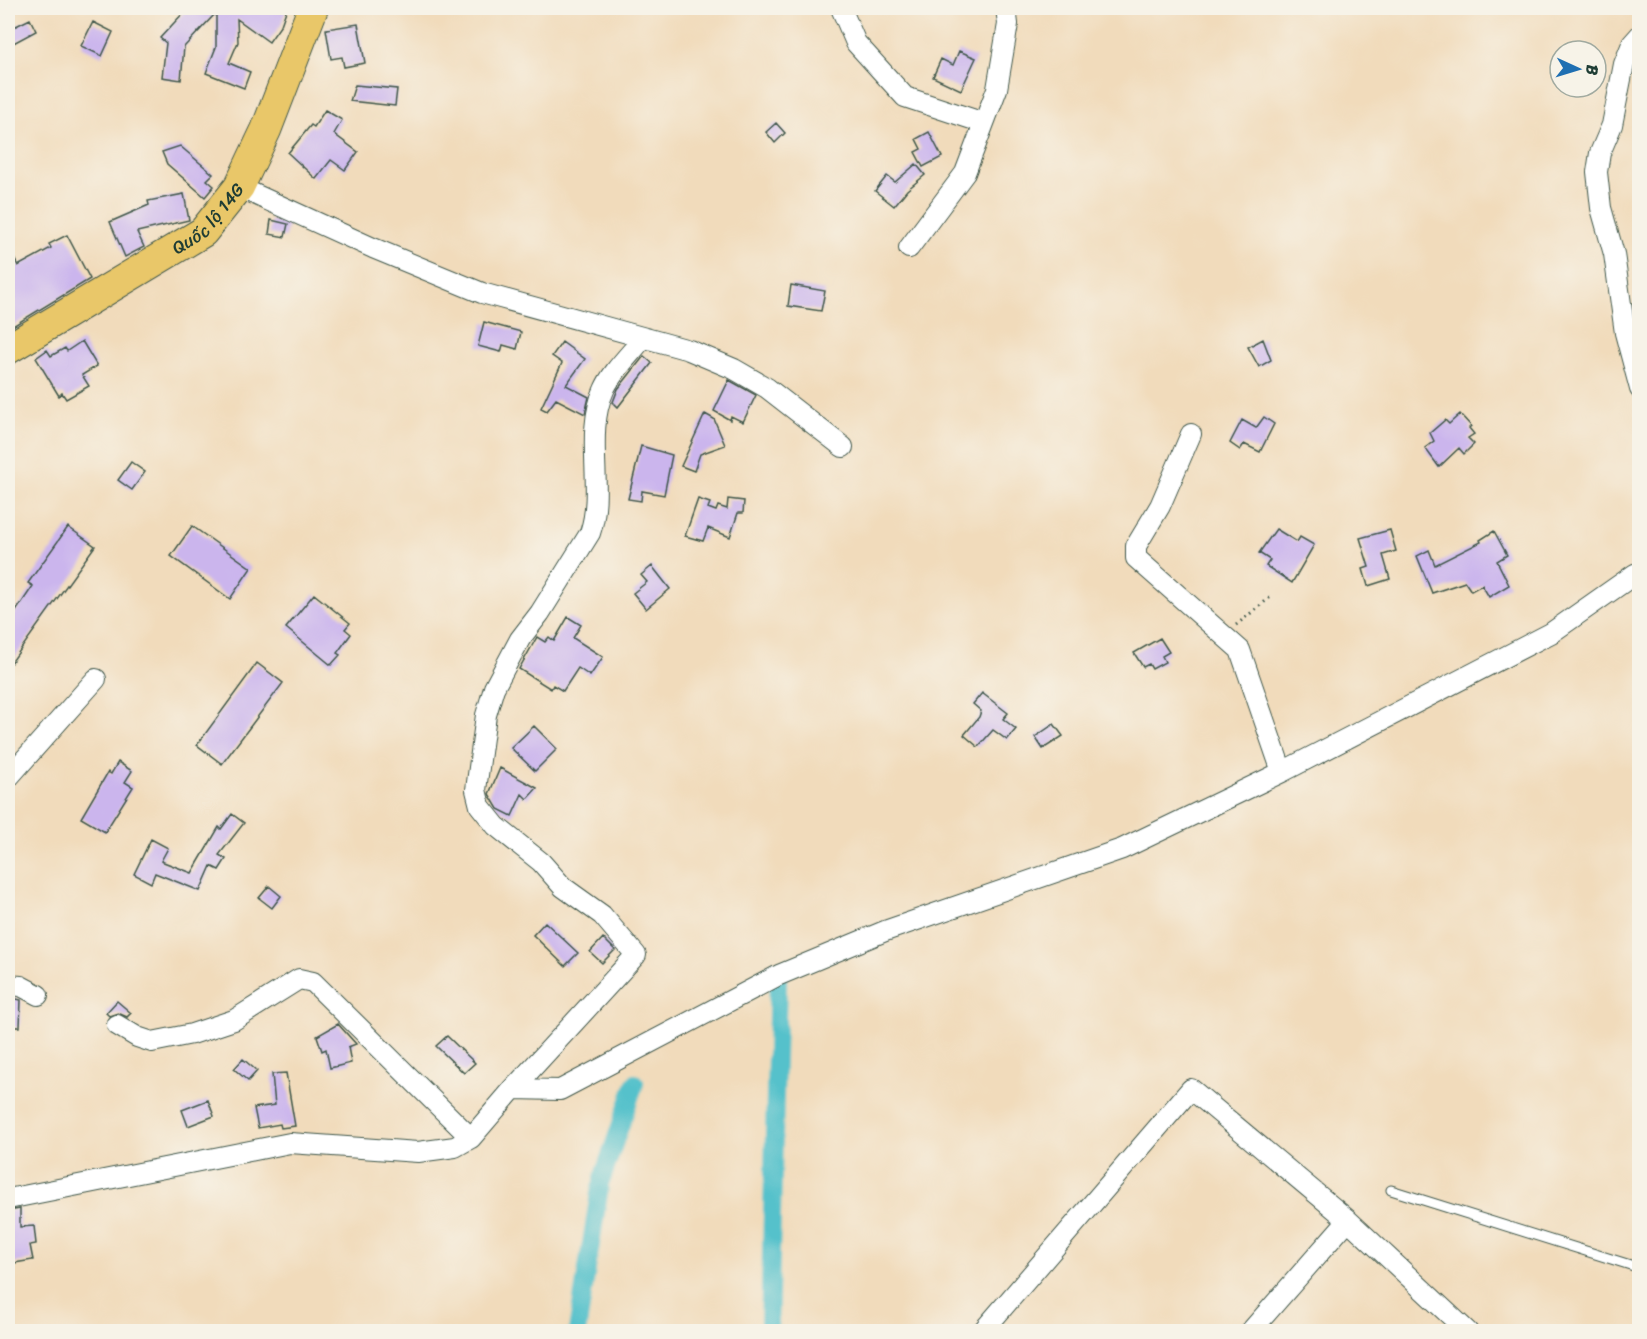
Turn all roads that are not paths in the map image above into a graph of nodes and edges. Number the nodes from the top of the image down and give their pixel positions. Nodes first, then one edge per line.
1 (313, 8) edge
2 (841, 8) edge
3 (1006, 8) edge
4 (1640, 34) edge
5 (984, 123) junction
6 (239, 187) junction
7 (909, 248) dead end
8 (643, 338) junction
9 (8, 349) edge
10 (1640, 389) edge
11 (1191, 434) dead end
12 (843, 447) dead end
13 (1638, 574) edge
14 (96, 679) dead end
15 (1282, 772) junction
16 (8, 778) edge
17 (8, 986) edge
18 (38, 994) dead end
19 (117, 1025) dead end
20 (513, 1089) junction
21 (471, 1138) junction
22 (1391, 1190) dead end
23 (8, 1199) edge
24 (1348, 1220) junction
25 (1640, 1268) edge
26 (982, 1332) edge
27 (1250, 1332) edge
28 (1468, 1332) edge

1 - 6 main road, Quốc lộ 14G
2 - 5 street
3 - 5 street
4 - 10 street
5 - 7 street
6 - 8 street
6 - 9 main road, Quốc lộ 14G
8 - 12 street
8 - 20 street
11 - 15 street
13 - 15 street
14 - 16 street
15 - 20 street
17 - 18 street
19 - 21 street
20 - 21 street
21 - 23 street
22 - 25 lane
24 - 26 street
24 - 27 street
24 - 28 street

